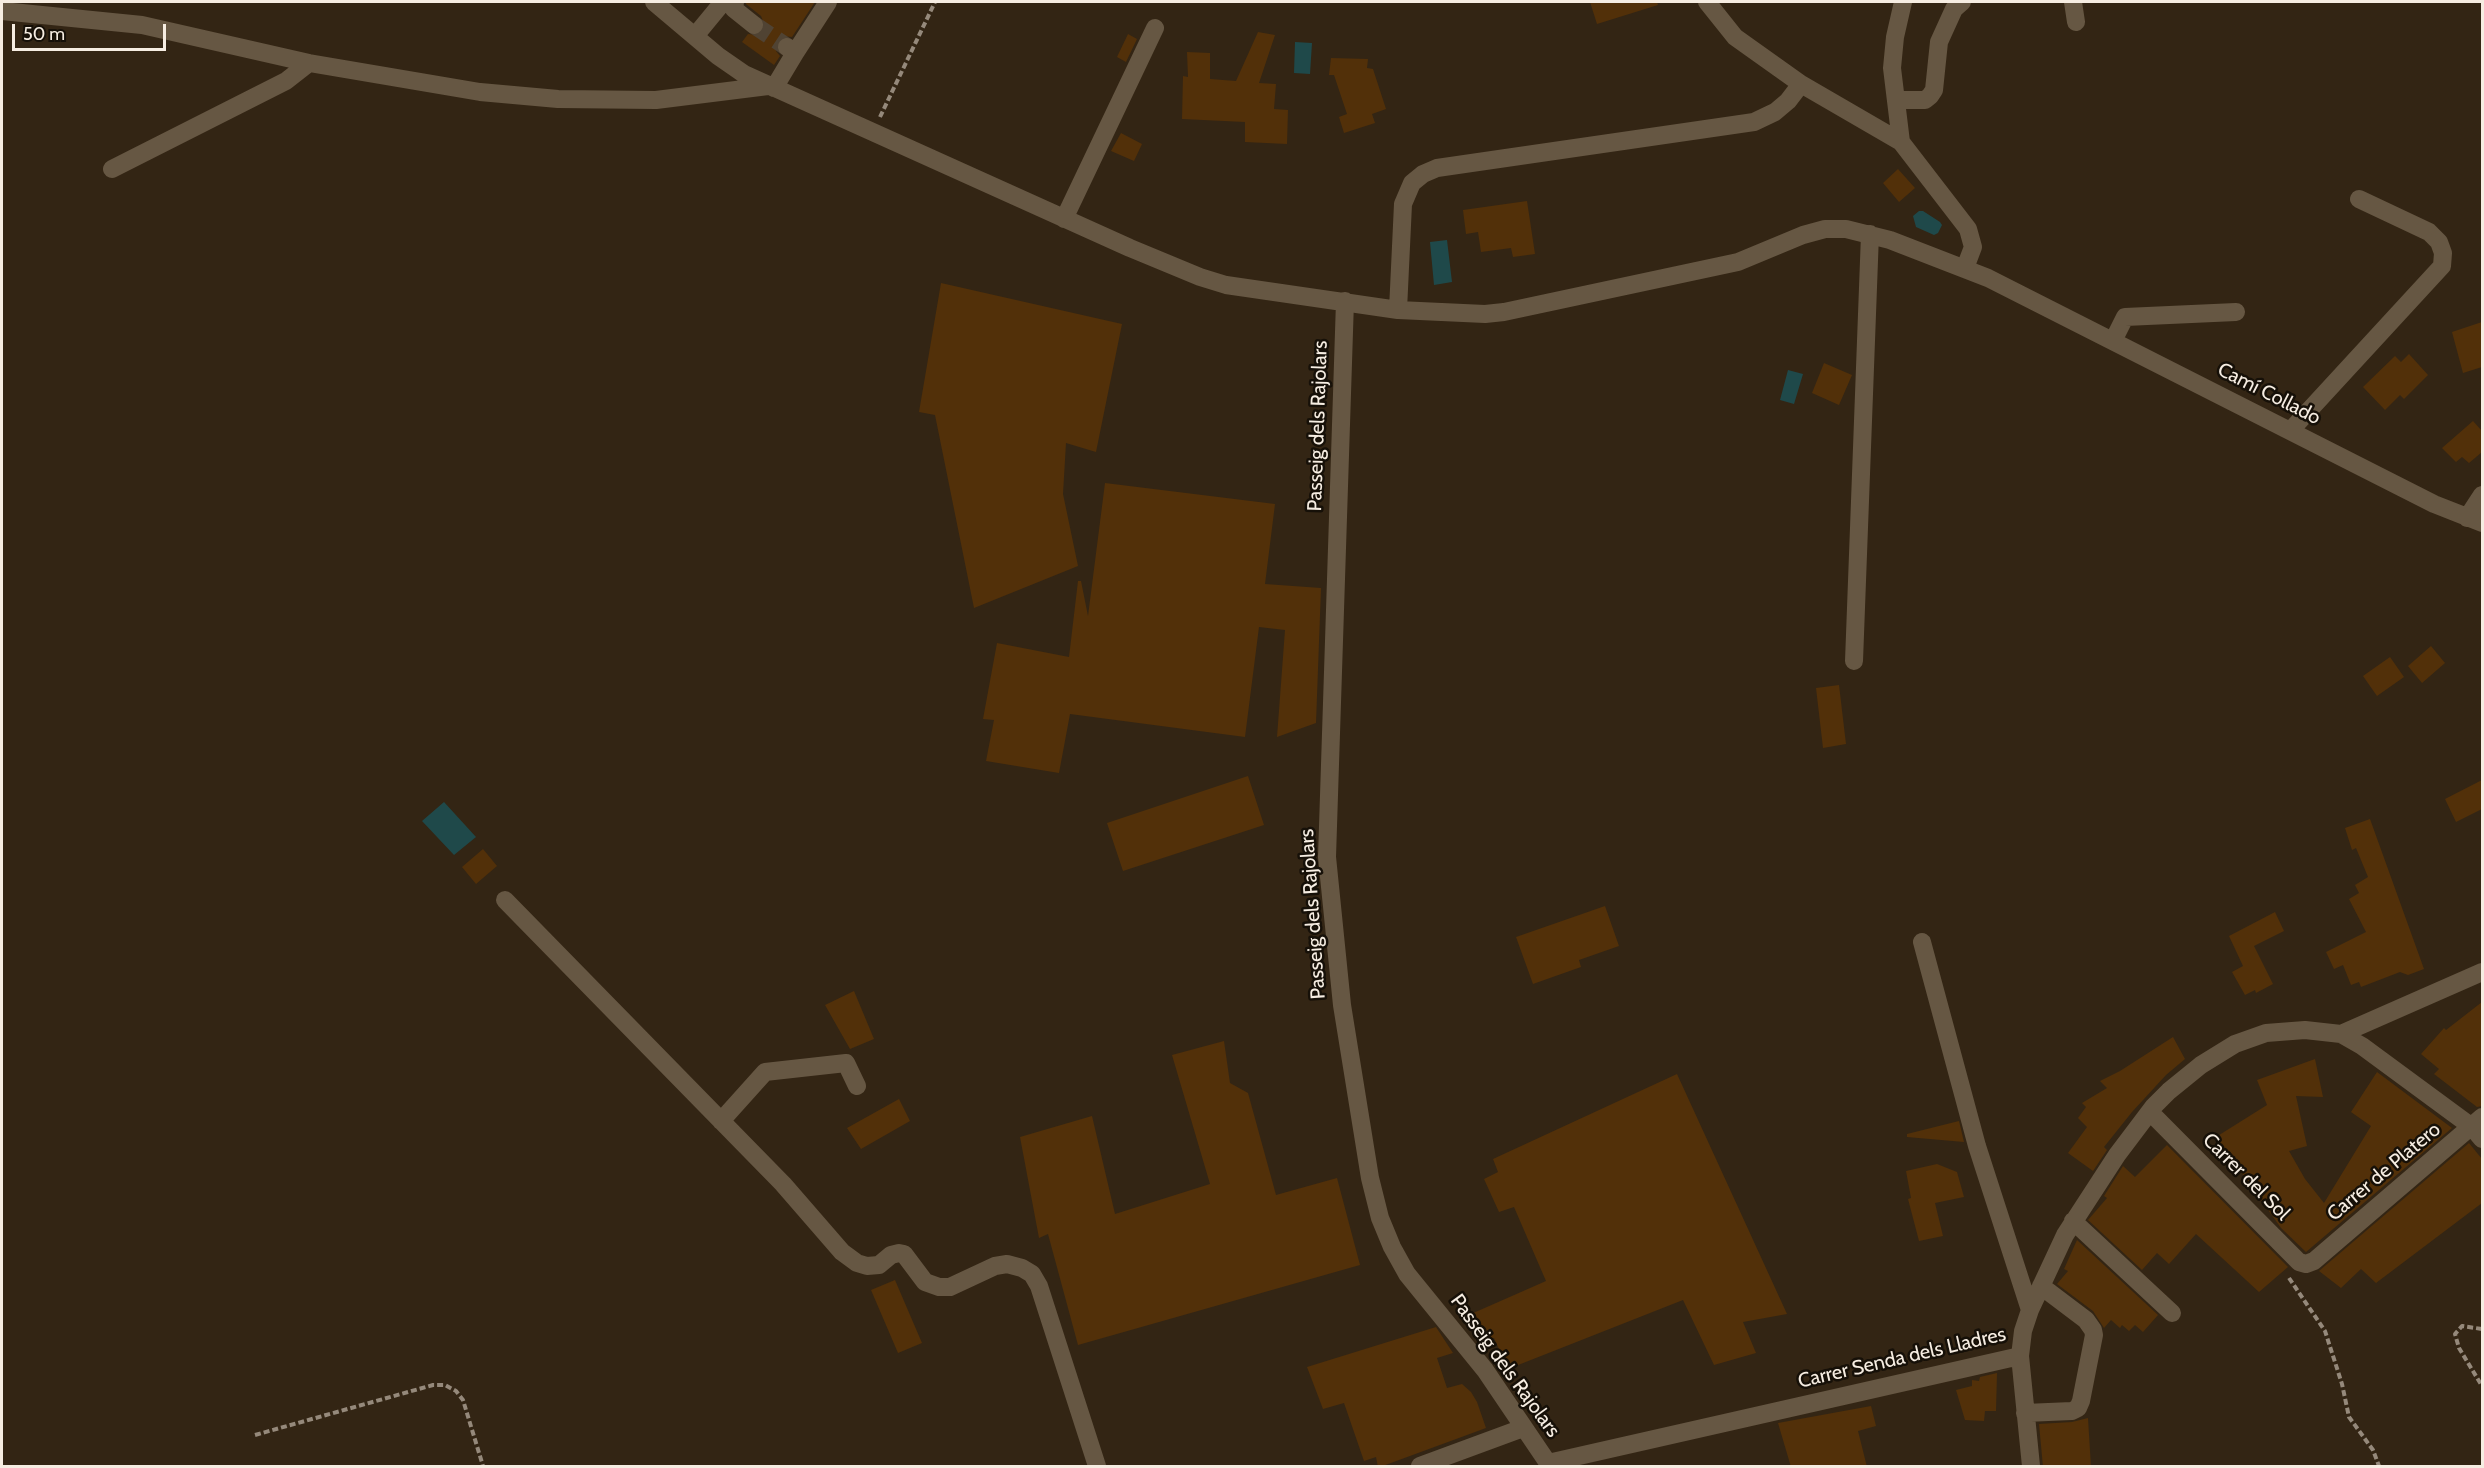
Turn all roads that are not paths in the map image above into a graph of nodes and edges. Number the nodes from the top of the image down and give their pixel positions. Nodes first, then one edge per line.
1 (654, 2) edge
2 (723, 2) edge
3 (735, 2) edge
4 (828, 2) edge
5 (1707, 2) edge
6 (1904, 2) edge
7 (1962, 2) edge
8 (2073, 2) edge
9 (2, 11) edge
10 (2076, 22) dead end
11 (754, 25) tunnel mouth
12 (1155, 28) dead end
13 (694, 36) junction
14 (309, 63) junction
15 (1801, 84) junction
16 (771, 87) junction
17 (1896, 100) junction
18 (1901, 142) junction
19 (112, 169) dead end
20 (2359, 199) dead end
21 (1065, 219) junction
22 (1870, 234) junction
23 (1965, 268) junction
24 (1345, 301) junction
25 (1398, 310) junction
26 (2236, 312) dead end
27 (2113, 341) junction
28 (2291, 430) junction
29 (2482, 495) edge
30 (2475, 521) edge
31 (1854, 661) dead end
32 (505, 900) dead end
33 (1922, 942) dead end
34 (2482, 972) edge
35 (2341, 1034) junction
36 (857, 1086) dead end
37 (2150, 1112) junction
38 (721, 1120) junction
39 (2479, 1128) edge
40 (2073, 1221) junction
41 (2307, 1262) joint
42 (2041, 1286) junction
43 (2031, 1310) junction
44 (2172, 1313) dead end
45 (2020, 1356) junction
46 (2025, 1413) junction
47 (1523, 1428) junction
48 (1549, 1465) edge
49 (1097, 1467) edge
50 (1420, 1467) edge
51 (2031, 1467) edge

1 - 13 street, Camí Collado
2 - 13 street
3 - 11 street
4 - 16 street
5 - 15 street
6 - 17 street
7 - 17 street
8 - 10 street
9 - 14 street
12 - 21 street
13 - 16 street, Camí Collado
14 - 16 street
14 - 19 street
15 - 18 street
15 - 25 street
16 - 21 street, Camí Collado
17 - 18 street
18 - 23 street
20 - 28 street
21 - 24 street, Camí Collado
22 - 23 street, Camí Collado
22 - 25 street, Camí Collado
22 - 31 street
23 - 27 street, Camí Collado
24 - 25 street, Camí Collado
24 - 47 street, Passeig dels Rajolars
26 - 27 street
27 - 28 street, Camí Collado
28 - 30 street, Camí Collado
29 - 30 street
32 - 38 street
33 - 43 street
34 - 35 street
35 - 37 street, Carrer Senda dels Lladres
35 - 39 street
36 - 38 street
37 - 40 street, Carrer Senda dels Lladres
37 - 41 street, Carrer del Sol
38 - 49 street
39 - 41 street, Carrer de Platero
40 - 42 street, Carrer Senda dels Lladres
40 - 44 street
42 - 43 street, Carrer Senda dels Lladres
42 - 46 street
43 - 45 street, Carrer Senda dels Lladres
45 - 46 street
45 - 48 street, Carrer Senda dels Lladres
46 - 51 street
47 - 48 street, Passeig dels Rajolars
47 - 50 street

